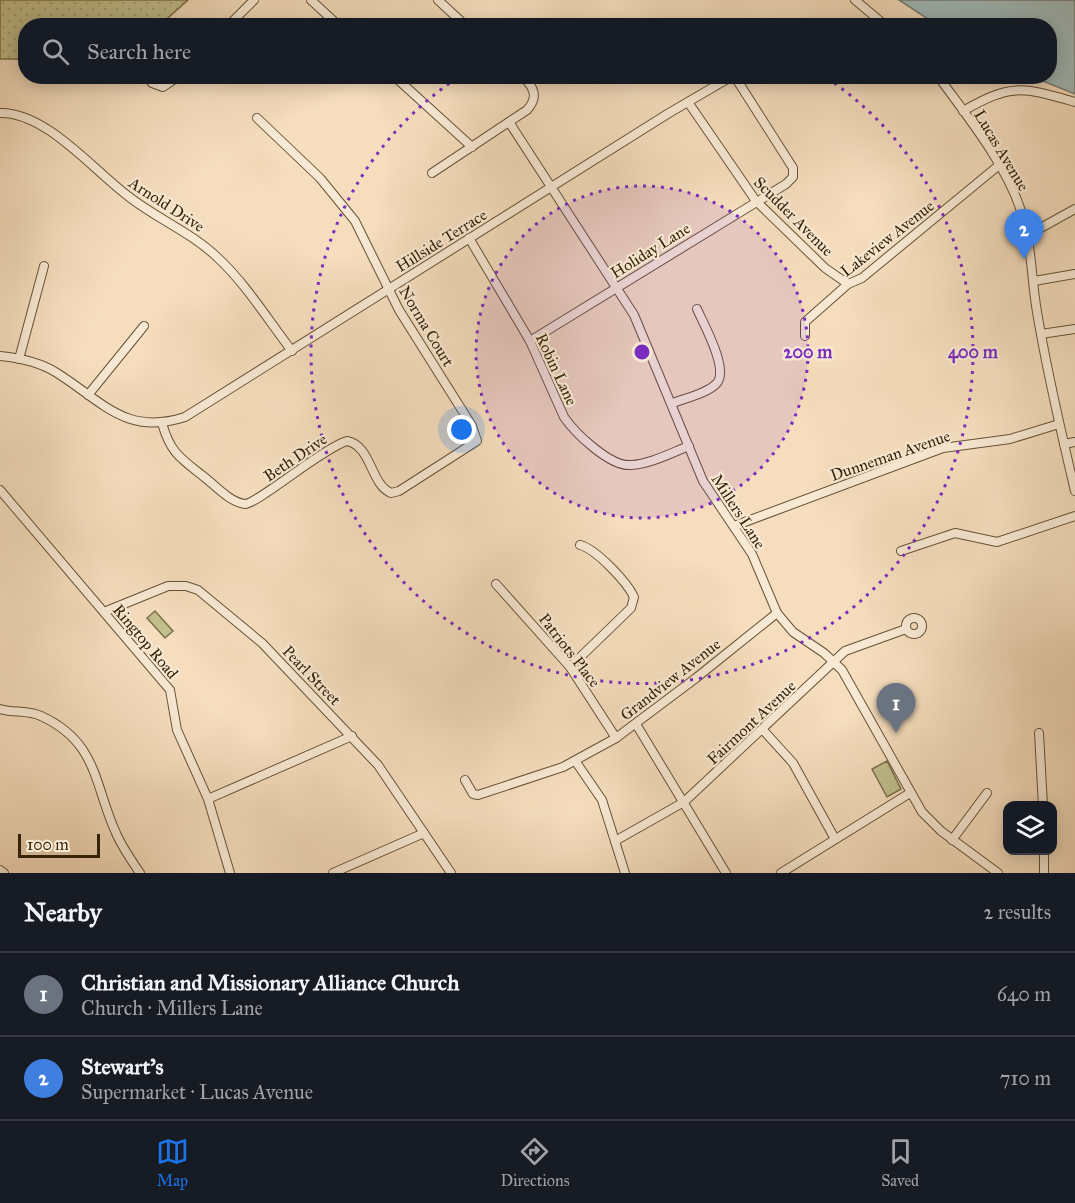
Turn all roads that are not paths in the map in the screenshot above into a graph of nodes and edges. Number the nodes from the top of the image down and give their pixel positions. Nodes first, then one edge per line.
1 (254, 0) edge
2 (311, 0) edge
3 (438, 0) edge
4 (855, 0) edge
5 (236, 18) edge
6 (330, 18) edge
7 (457, 18) edge
8 (876, 18) edge
9 (403, 84) edge
10 (529, 84) edge
11 (719, 84) edge
12 (738, 84) edge
13 (944, 84) edge
14 (688, 102) junction
15 (1075, 102) edge
16 (963, 111) junction
17 (0, 113) edge
18 (257, 118) dead end
19 (509, 122) junction
20 (472, 147) junction
21 (999, 166) junction
22 (432, 173) dead end
23 (551, 187) junction
24 (756, 201) junction
25 (1075, 209) edge
26 (1028, 235) junction
27 (469, 238) junction
28 (44, 266) dead end
29 (1075, 274) edge
30 (1034, 281) junction
31 (848, 284) junction
32 (615, 287) junction
33 (389, 289) junction
34 (697, 309) dead end
35 (144, 326) dead end
36 (1075, 329) edge
37 (1041, 334) junction
38 (805, 336) dead end
39 (530, 341) junction
40 (292, 351) junction
41 (0, 356) edge
42 (19, 359) junction
43 (88, 395) junction
44 (673, 403) junction
45 (162, 423) junction
46 (1059, 424) junction
47 (477, 441) joint
48 (1075, 442) edge
49 (1064, 444) junction
50 (689, 446) junction
51 (1075, 491) edge
52 (2, 497) edge
53 (1075, 516) edge
54 (734, 526) junction
55 (580, 545) dead end
56 (901, 551) dead end
57 (496, 584) dead end
58 (104, 612) junction
59 (777, 613) junction
60 (906, 629) dead end
61 (835, 663) junction
62 (570, 667) junction
63 (0, 709) edge
64 (636, 724) junction
65 (763, 730) junction
66 (1039, 733) dead end
67 (352, 736) junction
68 (616, 738) junction
69 (576, 762) junction
70 (465, 780) dead end
71 (910, 792) junction
72 (987, 793) dead end
73 (208, 799) junction
74 (1043, 801) edge
75 (684, 802) junction
76 (424, 833) junction
77 (835, 839) junction
78 (952, 840) junction
79 (615, 841) junction
80 (1044, 855) edge
81 (0, 870) edge
82 (4, 873) edge
83 (140, 873) edge
84 (230, 873) edge
85 (333, 873) edge
86 (451, 873) edge
87 (625, 873) edge
88 (726, 873) edge
89 (781, 873) edge
90 (998, 873) edge
91 (1044, 873) edge

1 - 5 street
2 - 6 street
3 - 7 street
4 - 8 street
9 - 20 street
10 - 19 street
11 - 14 street, Hillside Terrace
12 - 24 street, Holiday Lane
13 - 16 street, Lucas Avenue
14 - 23 street, Hillside Terrace
14 - 24 street, Scudder Avenue
15 - 16 street
16 - 21 street, Lucas Avenue
17 - 40 street, Arnold Drive
18 - 33 street, Norma Court
19 - 20 street
19 - 23 street, Millers Lane
20 - 22 street
21 - 26 street, Lucas Avenue
21 - 31 street, Lakeview Avenue
23 - 27 street, Hillside Terrace
23 - 32 street, Millers Lane
24 - 31 street, Scudder Avenue
24 - 32 street, Holiday Lane
25 - 26 street
26 - 30 street, Lucas Avenue
27 - 33 street, Hillside Terrace
27 - 39 street, Robin Lane
28 - 42 street
29 - 30 street
30 - 37 street, Lucas Avenue
31 - 38 street, Lakeview Avenue
32 - 39 street, Holiday Lane
32 - 44 street, Millers Lane
33 - 40 street, Hillside Terrace
33 - 47 street, Norma Court
34 - 44 street
35 - 43 street
36 - 37 street
37 - 46 street, Lucas Avenue
39 - 50 street, Robin Lane
40 - 45 street, Hillside Terrace
41 - 42 street
42 - 43 street
43 - 45 street
44 - 50 street, Millers Lane
45 - 47 street, Beth Drive
46 - 49 street, Lucas Avenue
46 - 54 street, Dunneman Avenue
48 - 49 street
49 - 51 street, Lucas Avenue
50 - 54 street, Millers Lane
52 - 58 street, Ringtop Road
53 - 56 street
54 - 59 street, Millers Lane
55 - 62 street
57 - 62 street, Patriots Place
58 - 67 street, Pearl Street
58 - 73 street, Ringtop Road
59 - 61 street, Millers Lane
59 - 64 street, Grandview Avenue
60 - 61 street, Fairmont Avenue
61 - 65 street, Fairmont Avenue
61 - 71 street, Millers Lane
62 - 68 street, Patriots Place
63 - 83 street
64 - 68 street, Grandview Avenue
64 - 75 street
65 - 75 street, Fairmont Avenue
65 - 77 street
66 - 74 street
67 - 73 street
67 - 76 street, Pearl Street
68 - 69 street, Grandview Avenue
69 - 70 street, Grandview Avenue
69 - 79 street
71 - 77 street
71 - 78 street, Millers Lane
72 - 78 street
73 - 84 street, Ringtop Road
75 - 79 street, Fairmont Avenue
75 - 88 street
76 - 85 street
76 - 86 street, Pearl Street
77 - 89 street
78 - 90 street, Millers Lane
79 - 87 street
80 - 91 street
81 - 82 street

